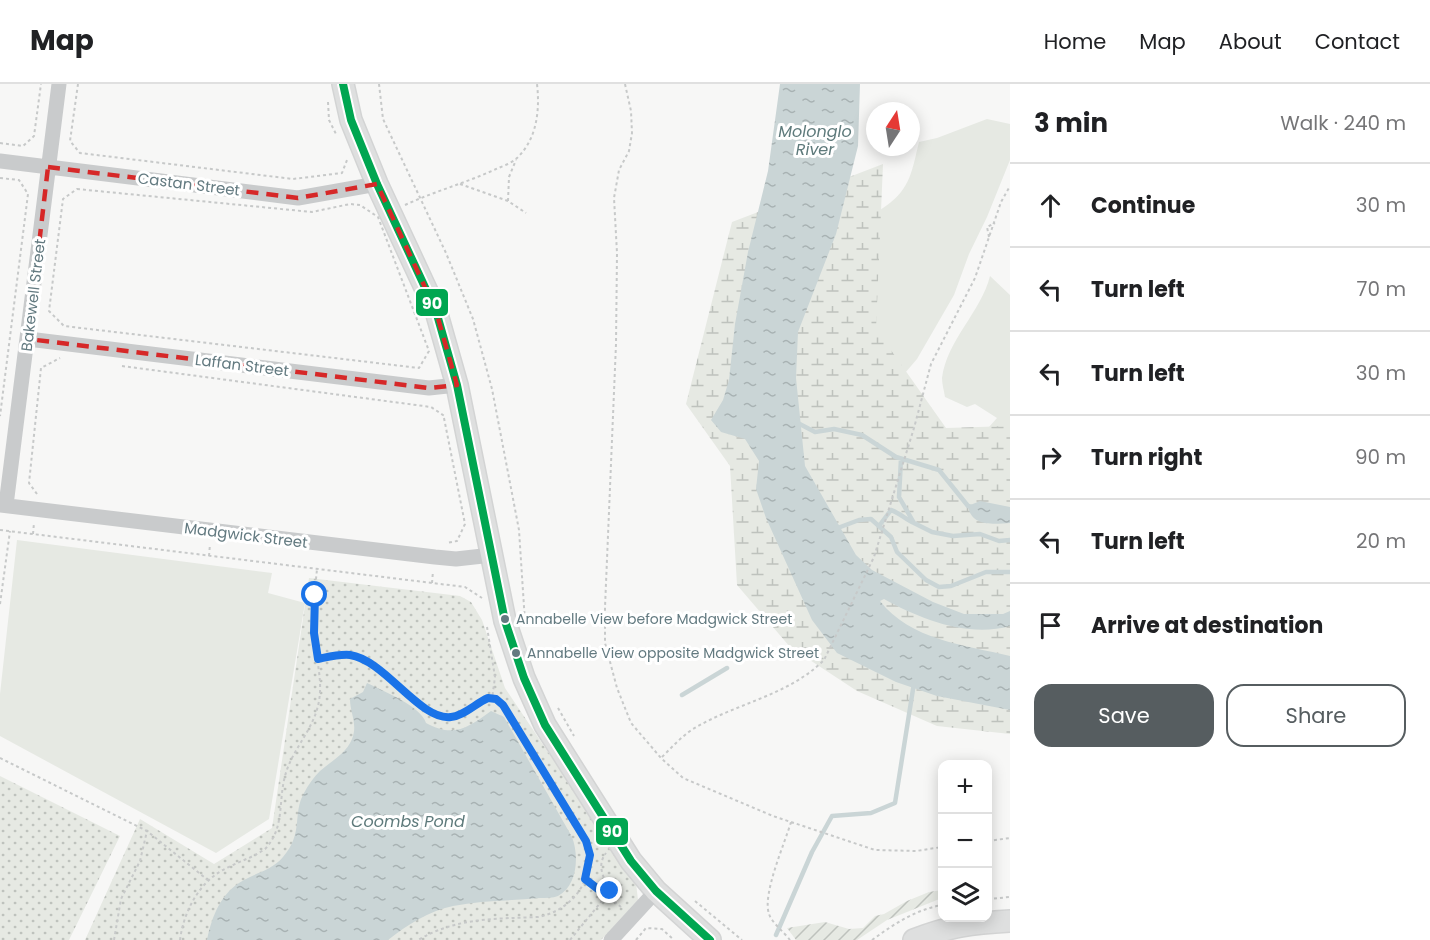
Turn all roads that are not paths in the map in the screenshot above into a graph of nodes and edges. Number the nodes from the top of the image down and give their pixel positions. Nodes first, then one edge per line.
1 (59, 84) edge
2 (335, 90) edge
3 (0, 161) edge
4 (48, 167) junction
5 (377, 184) junction
6 (28, 339) junction
7 (457, 385) junction
8 (3, 505) edge
9 (492, 555) junction
10 (656, 891) junction
11 (1010, 921) edge
12 (611, 940) edge
13 (710, 940) edge
14 (914, 940) edge

1 - 4 street, Bakewell Street
2 - 5 street
3 - 4 street, Castan Street
4 - 5 street, Castan Street
4 - 6 street, Bakewell Street
5 - 7 street
6 - 7 street, Laffan Street
6 - 8 street, Bakewell Street
7 - 9 street
8 - 9 street, Madgwick Street
9 - 10 street
10 - 12 street
10 - 13 street
11 - 14 street

